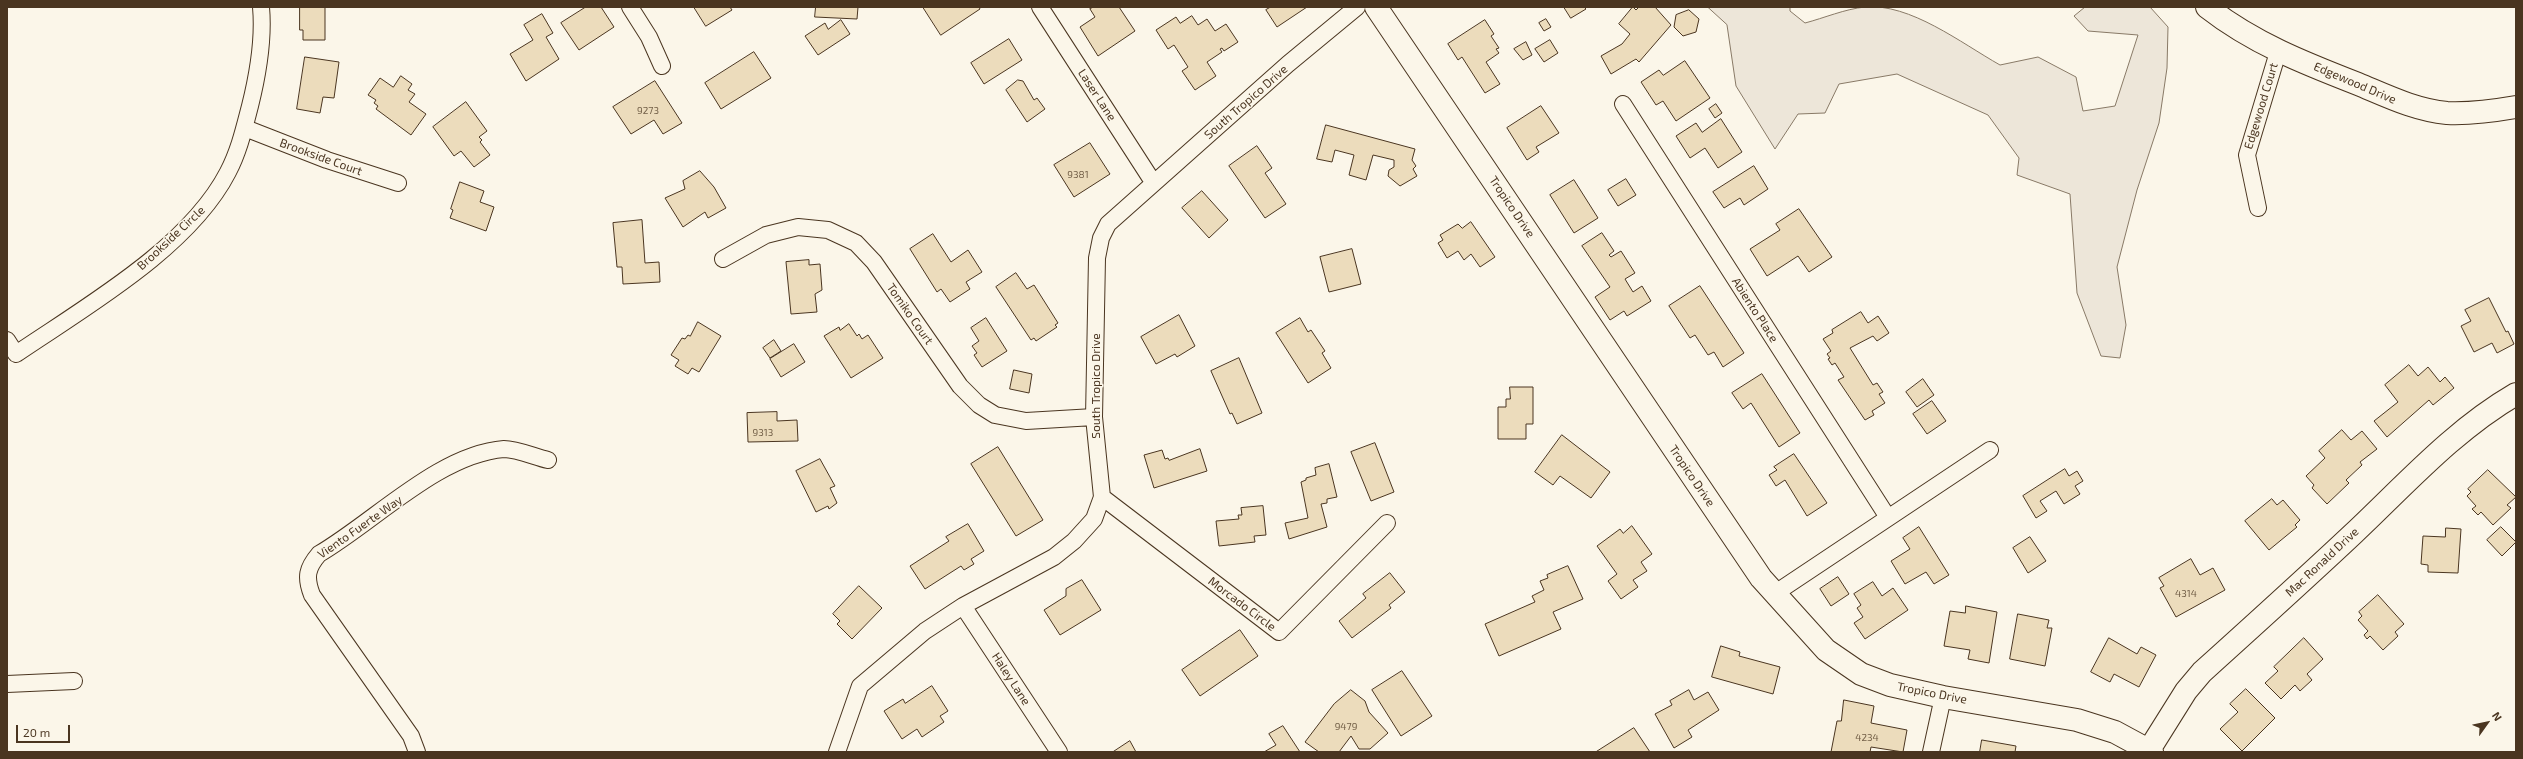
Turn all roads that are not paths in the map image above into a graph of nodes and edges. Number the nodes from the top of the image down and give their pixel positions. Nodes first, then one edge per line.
1 (260, 7) edge
2 (630, 7) edge
3 (1040, 7) edge
4 (1357, 7) edge
5 (1376, 7) edge
6 (2207, 7) edge
7 (2278, 52) junction
8 (662, 66) dead end
9 (1623, 104) dead end
10 (2516, 107) edge
11 (245, 128) junction
12 (1153, 182) junction
13 (398, 183) dead end
14 (2258, 208) dead end
15 (723, 259) dead end
16 (7, 340) edge
17 (2516, 394) edge
18 (1094, 417) junction
19 (1990, 450) dead end
20 (548, 460) dead end
21 (1102, 496) junction
22 (1887, 516) junction
23 (1387, 523) dead end
24 (1774, 594) junction
25 (963, 606) junction
26 (74, 681) dead end
27 (7, 684) edge
28 (1943, 697) junction
29 (2151, 751) edge
30 (417, 752) edge
31 (838, 752) edge
32 (1059, 752) edge
33 (1931, 752) edge

1 - 11 street, Brookside Circle
2 - 8 street
3 - 12 street, Laser Lane
4 - 12 street, South Tropico Drive
5 - 24 street, Tropico Drive
6 - 7 street, Edgewood Drive
7 - 10 street, Edgewood Drive
7 - 14 street, Edgewood Court
9 - 22 street, Abiento Place
11 - 13 street, Brookside Court
11 - 16 street, Brookside Circle
12 - 18 street, South Tropico Drive
15 - 18 street, Tomiko Court
17 - 29 street, Mac Ronald Drive
18 - 21 street, South Tropico Drive
19 - 22 street
20 - 30 street, Viento Fuerte Way
21 - 23 street, Morcado Circle
21 - 25 street, South Tropico Drive
22 - 24 street
24 - 28 street, Tropico Drive
25 - 31 street, South Tropico Drive
25 - 32 street, Haley Lane
26 - 27 street
28 - 29 street, Tropico Drive
28 - 33 street

